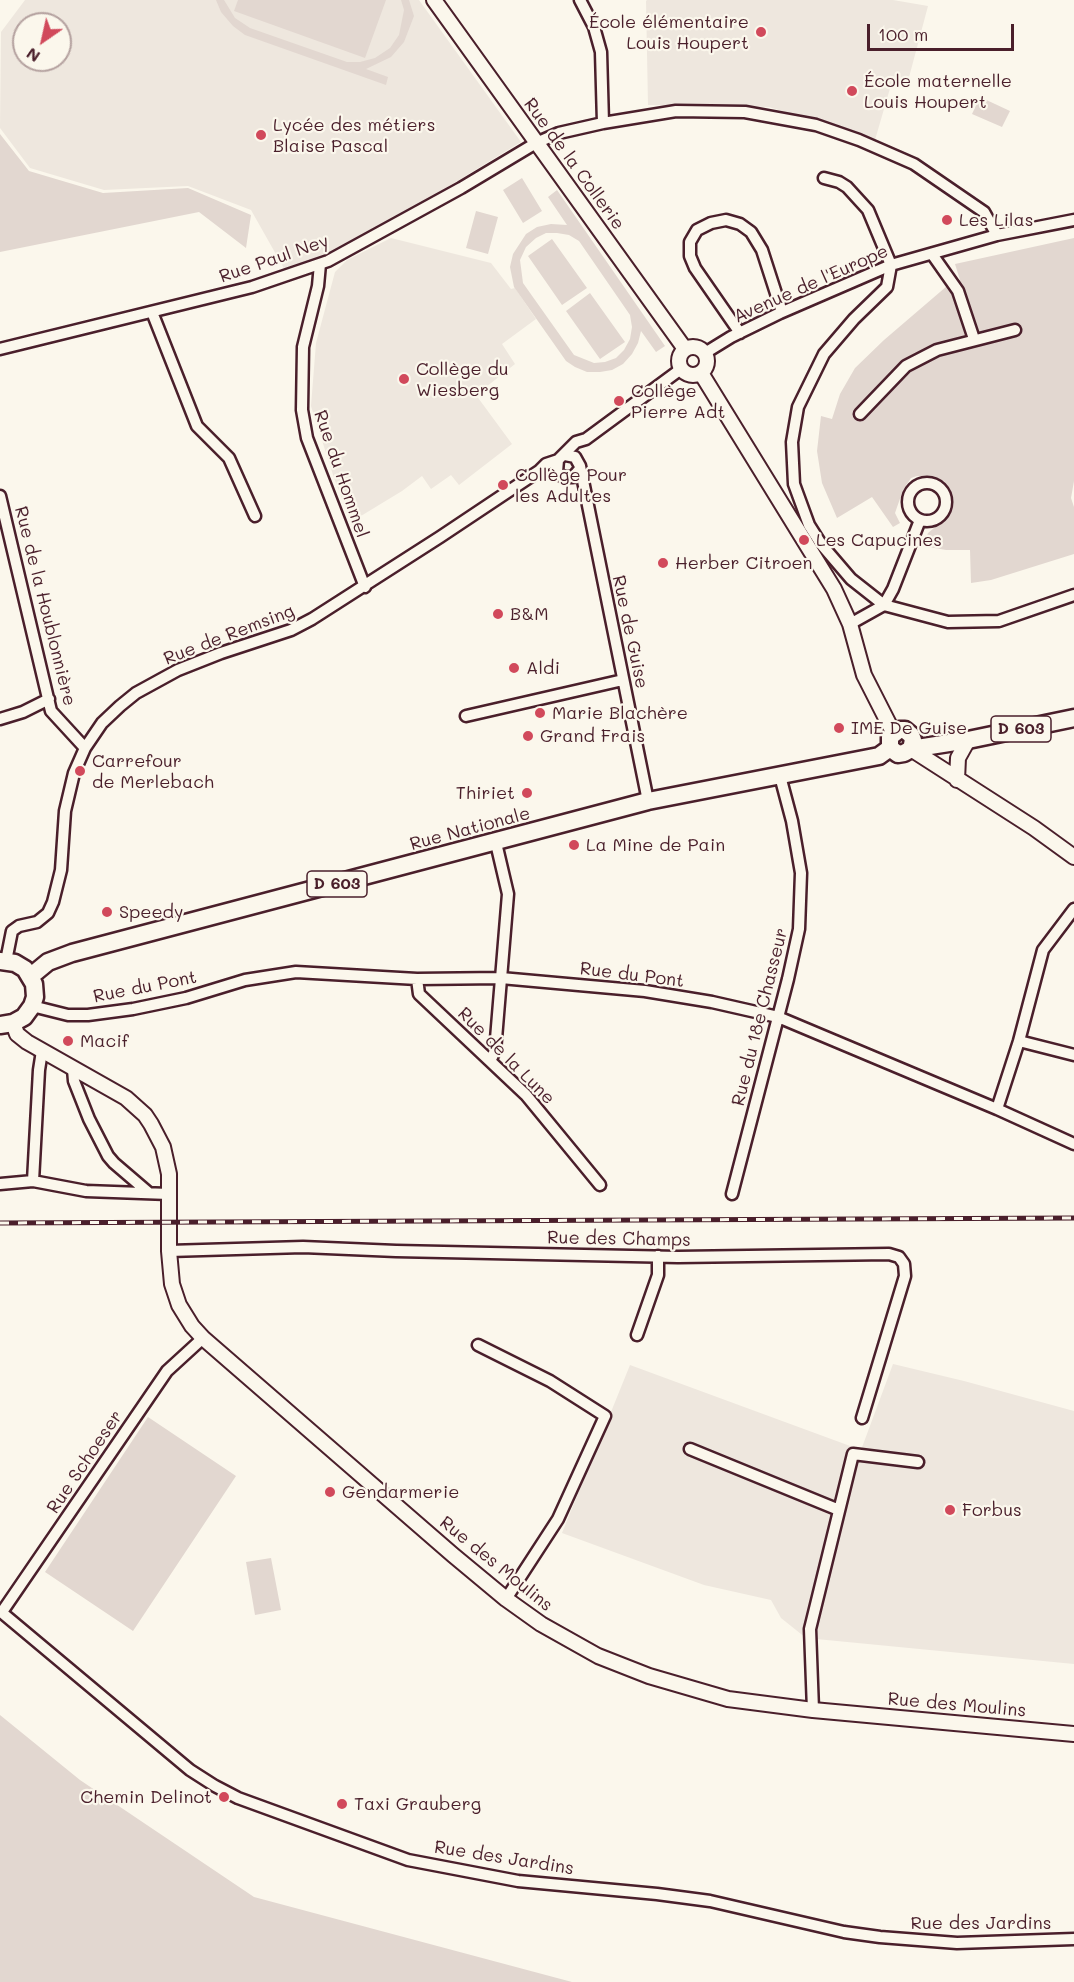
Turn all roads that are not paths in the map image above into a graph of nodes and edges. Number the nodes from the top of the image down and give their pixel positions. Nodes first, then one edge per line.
1 (434, 0) edge
2 (580, 0) edge
3 (603, 123) junction
4 (536, 143) junction
5 (824, 178) dead end
6 (1074, 220) edge
7 (997, 235) junction
8 (932, 254) junction
9 (320, 264) junction
10 (891, 265) junction
11 (152, 312) junction
12 (782, 312) junction
13 (1015, 330) dead end
14 (740, 333) junction
15 (974, 339) junction
16 (0, 349) edge
17 (685, 349) junction
18 (705, 353) junction
19 (681, 369) junction
20 (701, 373) junction
21 (860, 414) dead end
22 (586, 439) junction
23 (560, 463) junction
24 (578, 465) junction
25 (0, 496) edge
26 (255, 516) dead end
27 (920, 520) dead end
28 (365, 587) junction
29 (1074, 595) edge
30 (884, 605) junction
31 (850, 624) junction
32 (623, 680) junction
33 (49, 699) junction
34 (466, 716) dead end
35 (1074, 718) edge
36 (0, 719) edge
37 (892, 740) junction
38 (968, 740) junction
39 (911, 742) junction
40 (85, 748) junction
41 (780, 776) junction
42 (957, 780) junction
43 (648, 801) junction
44 (496, 843) junction
45 (1074, 857) edge
46 (1074, 909) edge
47 (3, 961) edge
48 (31, 976) junction
49 (501, 978) junction
50 (417, 979) junction
51 (32, 1006) junction
52 (778, 1017) junction
53 (7, 1024) edge
54 (1019, 1041) junction
55 (42, 1051) junction
56 (1074, 1055) edge
57 (490, 1061) junction
58 (73, 1068) junction
59 (997, 1109) junction
60 (1074, 1144) edge
61 (33, 1181) junction
62 (0, 1184) edge
63 (600, 1185) dead end
64 (149, 1193) junction
65 (169, 1194) junction
66 (732, 1194) dead end
67 (169, 1251) junction
68 (658, 1256) junction
69 (637, 1335) dead end
70 (202, 1338) junction
71 (478, 1345) dead end
72 (862, 1418) dead end
73 (690, 1449) dead end
74 (918, 1462) dead end
75 (839, 1510) junction
76 (506, 1599) junction
77 (1, 1611) edge
78 (813, 1710) junction
79 (1074, 1734) edge
80 (1074, 1939) edge

1 - 4 main road, Rue de la Collerie
2 - 3 street
3 - 4 street, Rue Paul Ney
3 - 7 street, Rue Paul Ney
4 - 9 street, Rue Paul Ney
4 - 17 main road, Rue de la Collerie
5 - 10 street
6 - 7 street, Avenue de l'Europe
7 - 8 street, Avenue de l'Europe
8 - 10 street, Avenue de l'Europe
8 - 15 street
9 - 11 street, Rue Paul Ney
9 - 28 street, Rue du Hommel
10 - 12 street, Avenue de l'Europe
10 - 30 street
11 - 16 street, Rue Paul Ney
11 - 26 street
12 - 14 street, Avenue de l'Europe
12 - 14 street
13 - 15 street
14 - 18 street, Avenue de l'Europe
15 - 21 street
17 - 18 main road
17 - 19 main road
18 - 20 main road
19 - 20 main road
19 - 22 street, Rue de Remsing
20 - 31 main road
22 - 23 street, Rue de Remsing
22 - 24 street
23 - 24 street
23 - 24 street
23 - 28 street, Rue de Remsing
24 - 32 street, Rue de Guise
25 - 33 street, Rue de la Houblonnière
27 - 30 street
28 - 40 street, Rue de Remsing
29 - 30 street
30 - 31 street
31 - 37 main road
32 - 34 street
32 - 43 street, Rue de Guise
33 - 36 street
33 - 40 street, Rue de la Houblonnière
35 - 38 main road, D 603
37 - 39 main road
37 - 41 main road, Rue Nationale / D 603
38 - 39 main road, D 603
38 - 42 main road
39 - 42 main road
40 - 47 street, Rue de Remsing
41 - 43 main road, Rue Nationale / D 603
41 - 52 street, Rue du 18e Chasseur
42 - 45 main road
43 - 44 main road, Rue Nationale / D 603
44 - 48 main road, Rue Nationale / D 603
44 - 49 street
46 - 54 street
47 - 48 main road
48 - 51 main road
49 - 50 street, Rue du Pont
49 - 52 street, Rue du Pont
49 - 57 street
50 - 51 street, Rue du Pont
50 - 57 street, Rue de la Lune
51 - 53 main road
52 - 59 street, Rue du Pont
52 - 66 street, Rue du 18e Chasseur
53 - 55 main road, Rue des Moulins
54 - 56 street
54 - 59 street
55 - 58 main road, Rue des Moulins
55 - 61 street
57 - 63 street, Rue de la Lune
58 - 64 street
58 - 65 main road, Rue des Moulins
59 - 60 street, Rue du Pont
61 - 62 street
61 - 64 street
64 - 65 street
65 - 67 main road, Rue des Moulins
67 - 68 street, Rue des Champs
67 - 70 main road, Rue des Moulins
68 - 69 street, Rue des Champs
68 - 72 street, Rue des Champs
70 - 76 main road, Rue des Moulins
70 - 77 street, Rue Schoeser
71 - 76 street
73 - 75 street
74 - 75 street
75 - 78 street
76 - 78 main road, Rue des Moulins
77 - 80 street, Rue des Jardins
78 - 79 main road, Rue des Moulins

